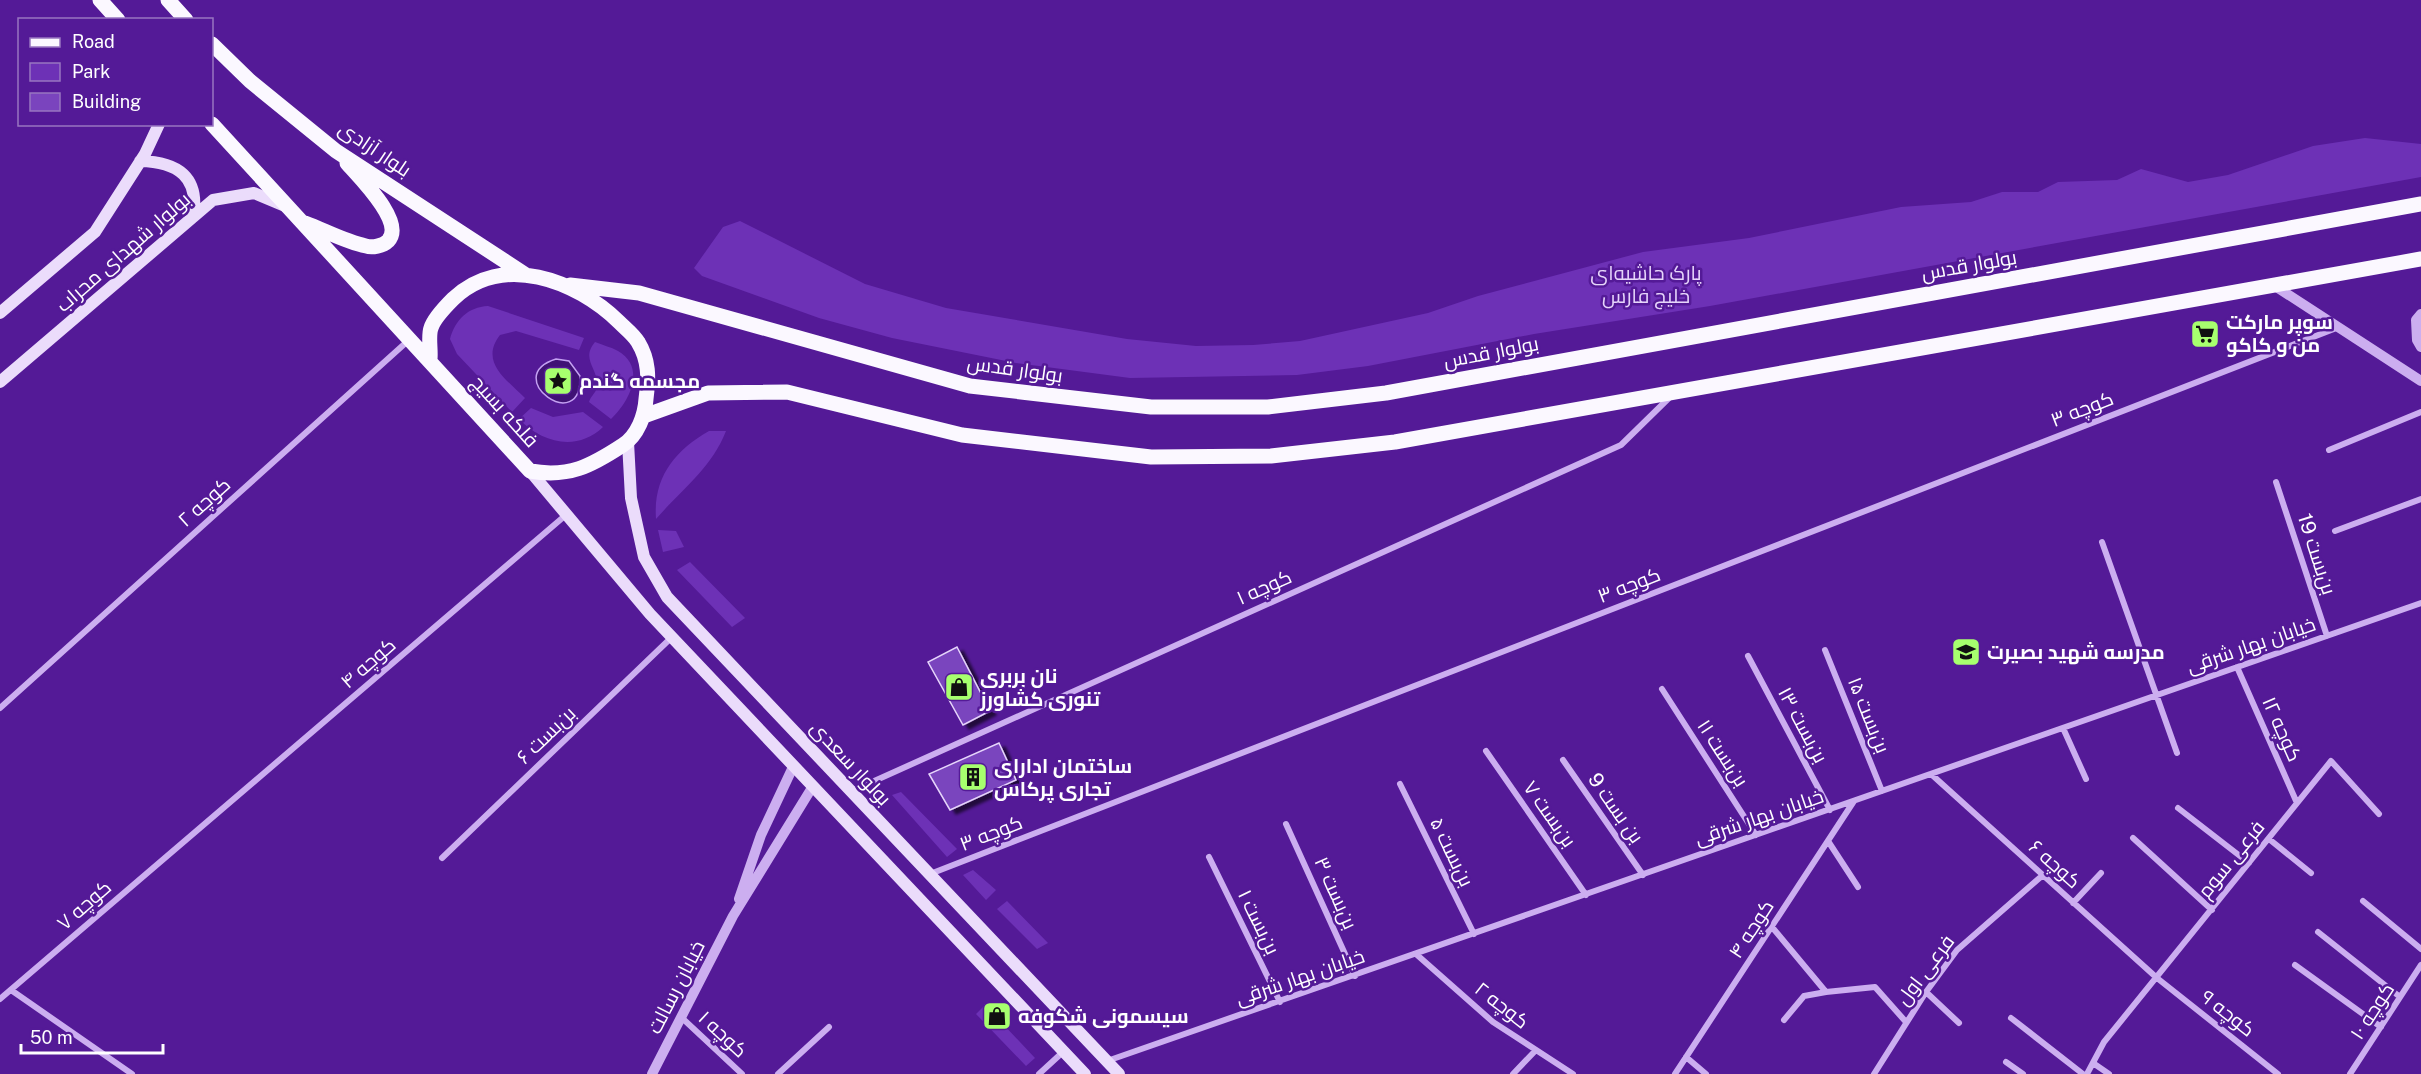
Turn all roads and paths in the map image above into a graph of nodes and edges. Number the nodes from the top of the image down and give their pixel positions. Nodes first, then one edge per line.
1 (100, 0) edge
2 (168, 0) edge
3 (116, 18) edge
4 (184, 18) edge
5 (213, 45) edge
6 (213, 125) edge
7 (158, 126) edge
8 (336, 151) junction
9 (140, 161) junction
10 (2421, 204) edge
11 (286, 206) junction
12 (193, 217) junction
13 (299, 220) junction
14 (2421, 259) edge
15 (526, 275) junction
16 (570, 285) junction
17 (2274, 286) junction
18 (0, 313) edge
19 (2421, 314) edge
20 (2339, 327) junction
21 (411, 339) junction
22 (2421, 346) edge
23 (430, 359) junction
24 (2421, 381) edge
25 (0, 382) edge
26 (1676, 392) junction
27 (2421, 412) edge
28 (644, 416) junction
29 (628, 442) junction
30 (2329, 450) dead end
31 (530, 471) junction
32 (2276, 482) dead end
33 (2421, 499) edge
34 (567, 514) junction
35 (2335, 531) dead end
36 (2102, 542) dead end
37 (2421, 603) edge
38 (2327, 636) junction
39 (672, 637) junction
40 (1825, 650) dead end
41 (1748, 656) dead end
42 (2237, 668) junction
43 (1662, 689) dead end
44 (2155, 696) junction
45 (0, 708) edge
46 (2063, 728) junction
47 (1486, 751) dead end
48 (2177, 753) dead end
49 (1563, 760) dead end
50 (793, 767) junction
51 (1931, 774) junction
52 (2086, 779) dead end
53 (1400, 784) dead end
54 (813, 786) junction
55 (851, 791) junction
56 (1882, 792) junction
57 (1854, 801) junction
58 (2297, 803) junction
59 (2178, 808) dead end
60 (1830, 810) junction
61 (2379, 814) dead end
62 (1286, 824) dead end
63 (1756, 835) junction
64 (190, 836) joint
65 (2133, 838) dead end
66 (2268, 839) junction
67 (1828, 841) junction
68 (1209, 856) dead end
69 (442, 858) dead end
70 (2250, 863) junction
71 (2101, 873) dead end
72 (2311, 873) dead end
73 (930, 874) junction
74 (1642, 875) junction
75 (2043, 875) junction
76 (1858, 887) dead end
77 (1587, 895) junction
78 (2363, 901) dead end
79 (2073, 903) junction
80 (2212, 910) junction
81 (733, 916) junction
82 (1772, 927) junction
83 (2318, 932) dead end
84 (1474, 934) junction
85 (2421, 949) edge
86 (1416, 954) junction
87 (2295, 965) dead end
88 (2420, 969) edge
89 (1355, 976) junction
90 (2157, 978) junction
91 (11, 990) junction
92 (1826, 992) junction
93 (1926, 992) junction
94 (2400, 997) junction
95 (0, 999) edge
96 (1280, 1002) junction
97 (681, 1017) junction
98 (2011, 1018) dead end
99 (1784, 1020) dead end
100 (1906, 1022) junction
101 (1959, 1023) dead end
102 (830, 1027) dead end
103 (2381, 1027) junction
104 (1536, 1050) junction
105 (1064, 1051) junction
106 (1686, 1057) junction
107 (1106, 1061) junction
108 (2006, 1062) dead end
109 (2093, 1063) junction
110 (1875, 1073) edge
111 (132, 1074) edge
112 (652, 1074) edge
113 (742, 1074) edge
114 (778, 1074) edge
115 (1039, 1074) edge
116 (1085, 1074) edge
117 (1119, 1074) edge
118 (1514, 1074) edge
119 (1573, 1074) edge
120 (1675, 1074) edge
121 (1706, 1074) edge
122 (2023, 1074) edge
123 (2085, 1074) edge
124 (2109, 1074) edge
125 (2278, 1074) edge
126 (2350, 1074) edge

1 - 3 main road
2 - 4 main road
5 - 8 main road, بلوار آزادی
6 - 11 main road
7 - 9 main road, بولوار شهدای محراب
8 - 13 main road
8 - 15 main road, بلوار آزادی
9 - 12 main road
9 - 18 main road, بولوار شهدای محراب
10 - 16 main road, بولوار قدس
11 - 12 main road, بولوار شهدای محراب
11 - 13 main road
12 - 25 main road, بولوار شهدای محراب
13 - 21 main road
14 - 17 main road
15 - 16 main road, فلکه بسیج
15 - 23 main road, فلکه بسیج
16 - 28 main road, فلکه بسیج
17 - 20 street
17 - 26 main road
19 - 22 street
20 - 24 street
20 - 73 street, کوچه ۳
21 - 23 main road
21 - 45 street, کوچه ۲
23 - 31 main road, فلکه بسیج
26 - 28 main road
26 - 55 street, کوچه ۱
27 - 30 street
28 - 29 main road, فلکه بسیج
29 - 31 main road, فلکه بسیج
29 - 55 main road, بولوار سعدی
31 - 34 main road
32 - 38 street, بن‌بست 19
33 - 35 street
34 - 39 main road
34 - 64 street, کوچه ۴
36 - 44 street
37 - 38 street, خیابان بهار شرقی
38 - 42 street, خیابان بهار شرقی
39 - 50 main road
39 - 69 street, بن‌بست ۶
40 - 56 street, بن‌بست ۱۵
41 - 60 street, بن‌بست ۱۳
42 - 44 street, خیابان بهار شرقی
42 - 58 street, کوچه ۱۲
43 - 63 street, بن‌بست ۱۱
44 - 46 street, خیابان بهار شرقی
44 - 48 street
46 - 51 street, خیابان بهار شرقی
46 - 52 street
47 - 77 street, بن‌بست ۷
49 - 74 street, بن بست 9
50 - 54 main road
50 - 81 street
51 - 56 street, خیابان بهار شرقی
51 - 75 street, کوچه ۶
53 - 84 street, بن‌بست ۵
54 - 81 street
54 - 105 main road
55 - 73 main road, بولوار سعدی
56 - 57 street, خیابان بهار شرقی
57 - 60 street, خیابان بهار شرقی
57 - 67 street, کوچه ۴
58 - 61 street, فرعی سوم
58 - 66 street, فرعی سوم
59 - 70 street
60 - 63 street, خیابان بهار شرقی
62 - 89 street, بن‌بست ۳
63 - 74 street, خیابان بهار شرقی
64 - 91 street, کوچه ۷
65 - 80 street
66 - 70 street, فرعی سوم
66 - 72 street
67 - 76 street
67 - 82 street, کوچه ۴
68 - 96 street, بن‌بست ۱
70 - 80 street, فرعی سوم
71 - 79 street
73 - 107 main road, بولوار سعدی
74 - 77 street, خیابان بهار شرقی
75 - 79 street, کوچه ۶
75 - 93 street, فرعی اول
77 - 84 street, خیابان بهار شرقی
78 - 85 street
79 - 90 street, کوچه ۶
80 - 90 street, فرعی سوم
81 - 97 street, خیابان رسالت
82 - 92 street
82 - 106 street, کوچه ۴
83 - 94 street
84 - 86 street, خیابان بهار شرقی
86 - 89 street, خیابان بهار شرقی
86 - 104 street, کوچه ۲
87 - 103 street
88 - 94 street, کوچه ۱۰
89 - 96 street, خیابان بهار شرقی
90 - 109 street, فرعی سوم
90 - 125 street, کوچه ۹
91 - 95 street, کوچه ۷
91 - 111 street
92 - 99 street
92 - 100 street
93 - 100 street, فرعی اول
93 - 101 street
94 - 103 street, کوچه ۱۰
96 - 107 street, خیابان بهار شرقی
97 - 112 street, خیابان رسالت
97 - 113 street, کوچه ۱
98 - 123 street
100 - 110 street, فرعی اول
102 - 114 street
103 - 126 street, کوچه ۱۰
104 - 118 street
104 - 119 street, کوچه ۲
105 - 115 street
105 - 116 main road
106 - 120 street, کوچه ۴
106 - 121 street
107 - 117 main road, بولوار سعدی
108 - 122 street
109 - 123 street, فرعی سوم
109 - 124 street

